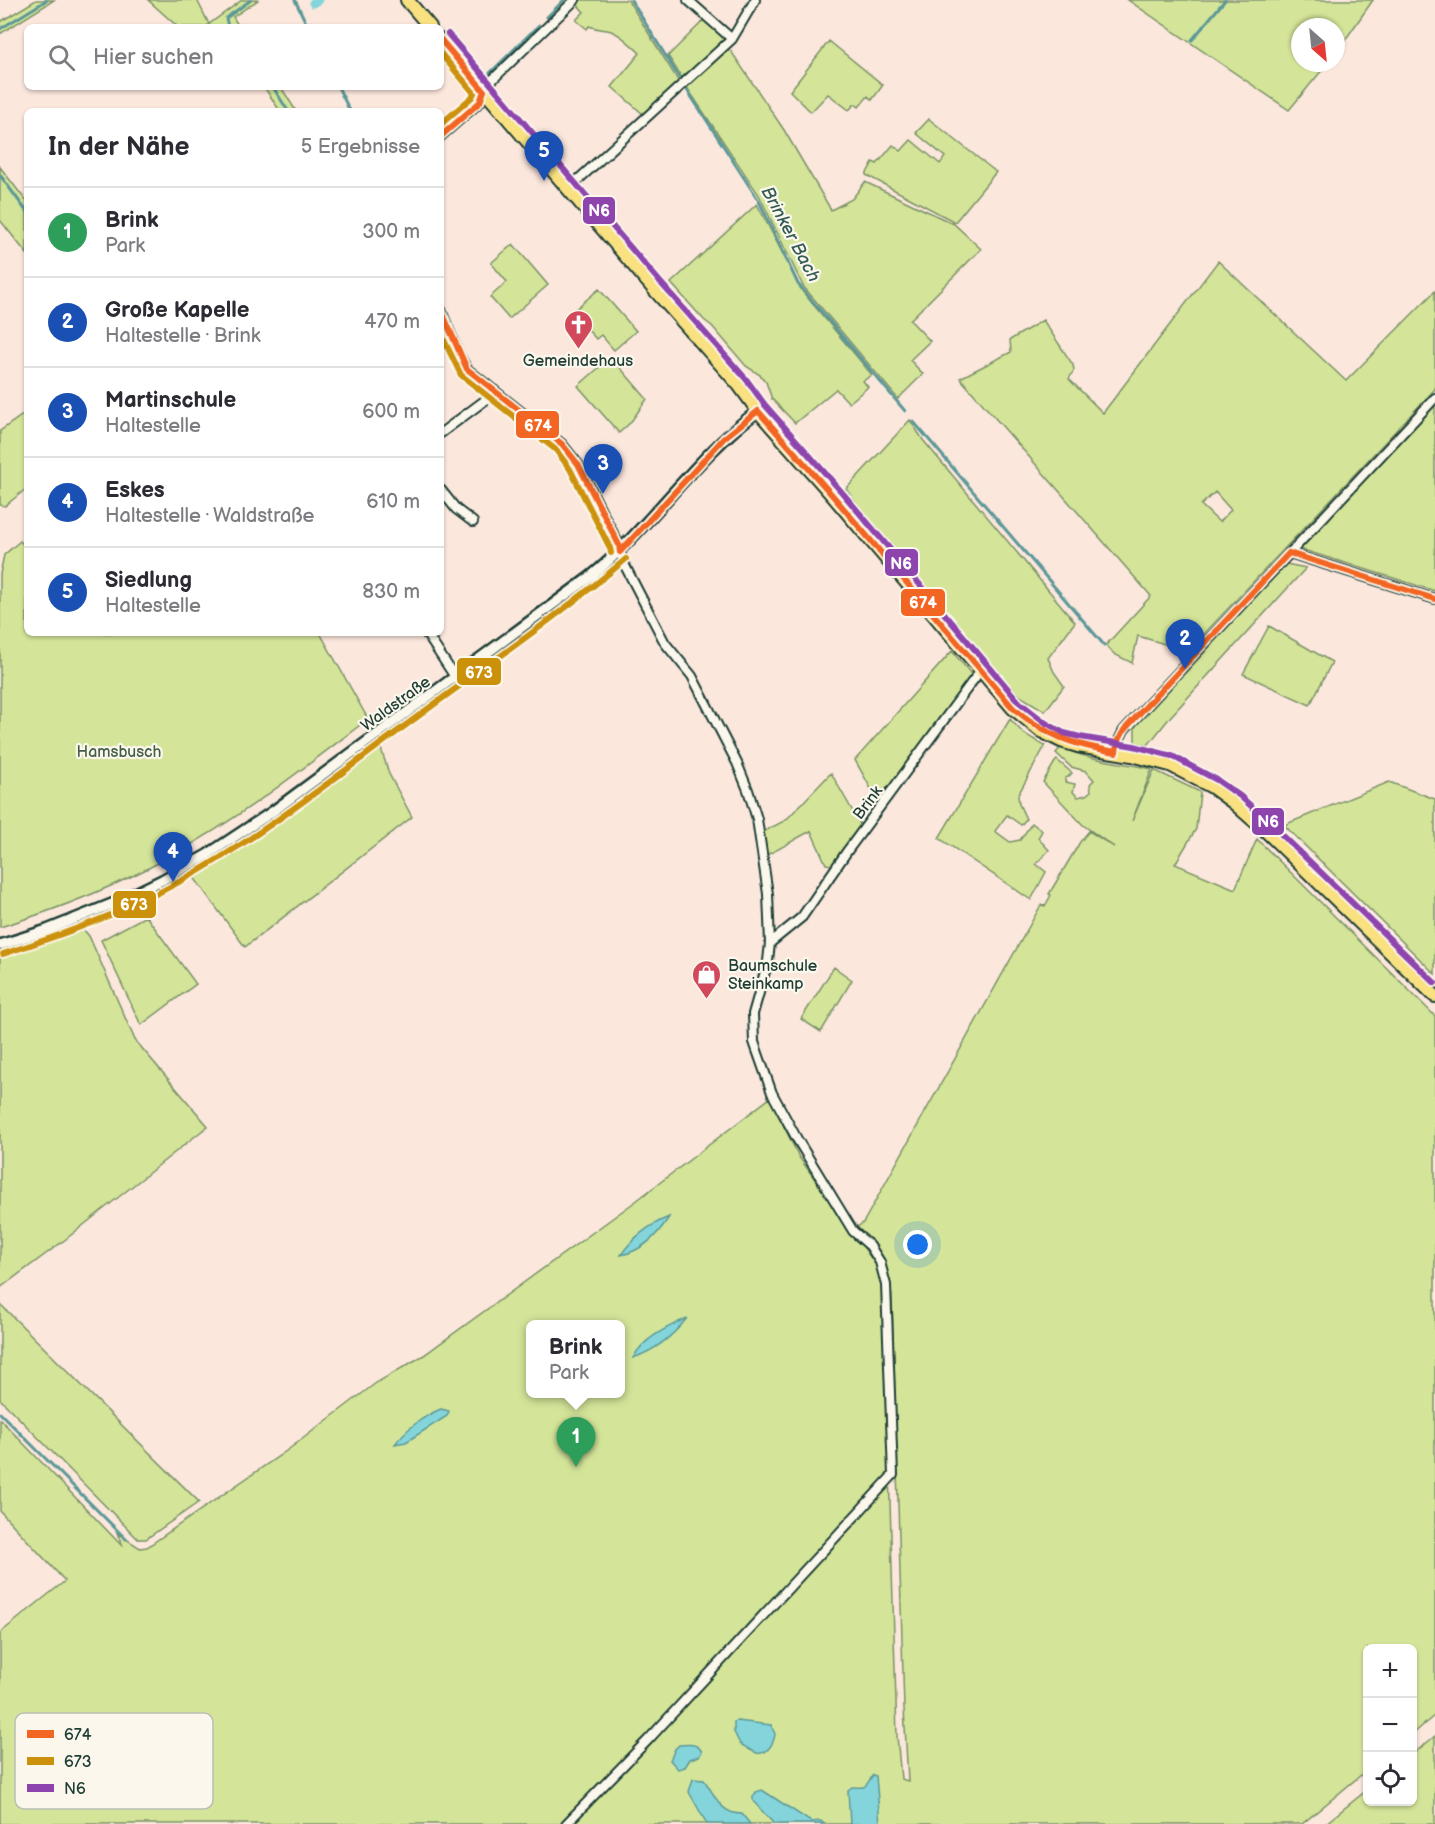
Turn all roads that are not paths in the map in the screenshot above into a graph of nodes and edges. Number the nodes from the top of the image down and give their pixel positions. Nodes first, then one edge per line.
1 (407, 0) edge
2 (575, 0) edge
3 (688, 0) edge
4 (755, 0) edge
5 (427, 24) edge
6 (732, 39) junction
7 (444, 44) edge
8 (484, 91) junction
9 (444, 133) edge
10 (568, 189) junction
11 (444, 317) edge
12 (494, 390) junction
13 (1435, 398) edge
14 (758, 411) junction
15 (444, 431) edge
16 (444, 494) edge
17 (473, 522) dead end
18 (620, 552) junction
19 (1289, 553) junction
20 (1435, 599) edge
21 (428, 636) edge
22 (980, 671) junction
23 (455, 677) junction
24 (1116, 752) junction
25 (770, 943) junction
26 (0, 945) edge
27 (1435, 996) edge
28 (566, 1824) edge

1 - 5 main road
2 - 8 street
3 - 6 street
4 - 6 street
6 - 10 street
7 - 8 main road
8 - 9 street
8 - 10 main road
10 - 14 main road
11 - 12 street
12 - 15 street
12 - 18 street
13 - 19 street
14 - 18 street, Waldstraße
14 - 22 main road
16 - 17 street
18 - 23 street, Waldstraße
18 - 25 street
19 - 20 street
19 - 24 street
21 - 23 street
22 - 24 main road
22 - 25 street, Brink
23 - 26 street, Waldstraße
24 - 27 main road
25 - 28 street

